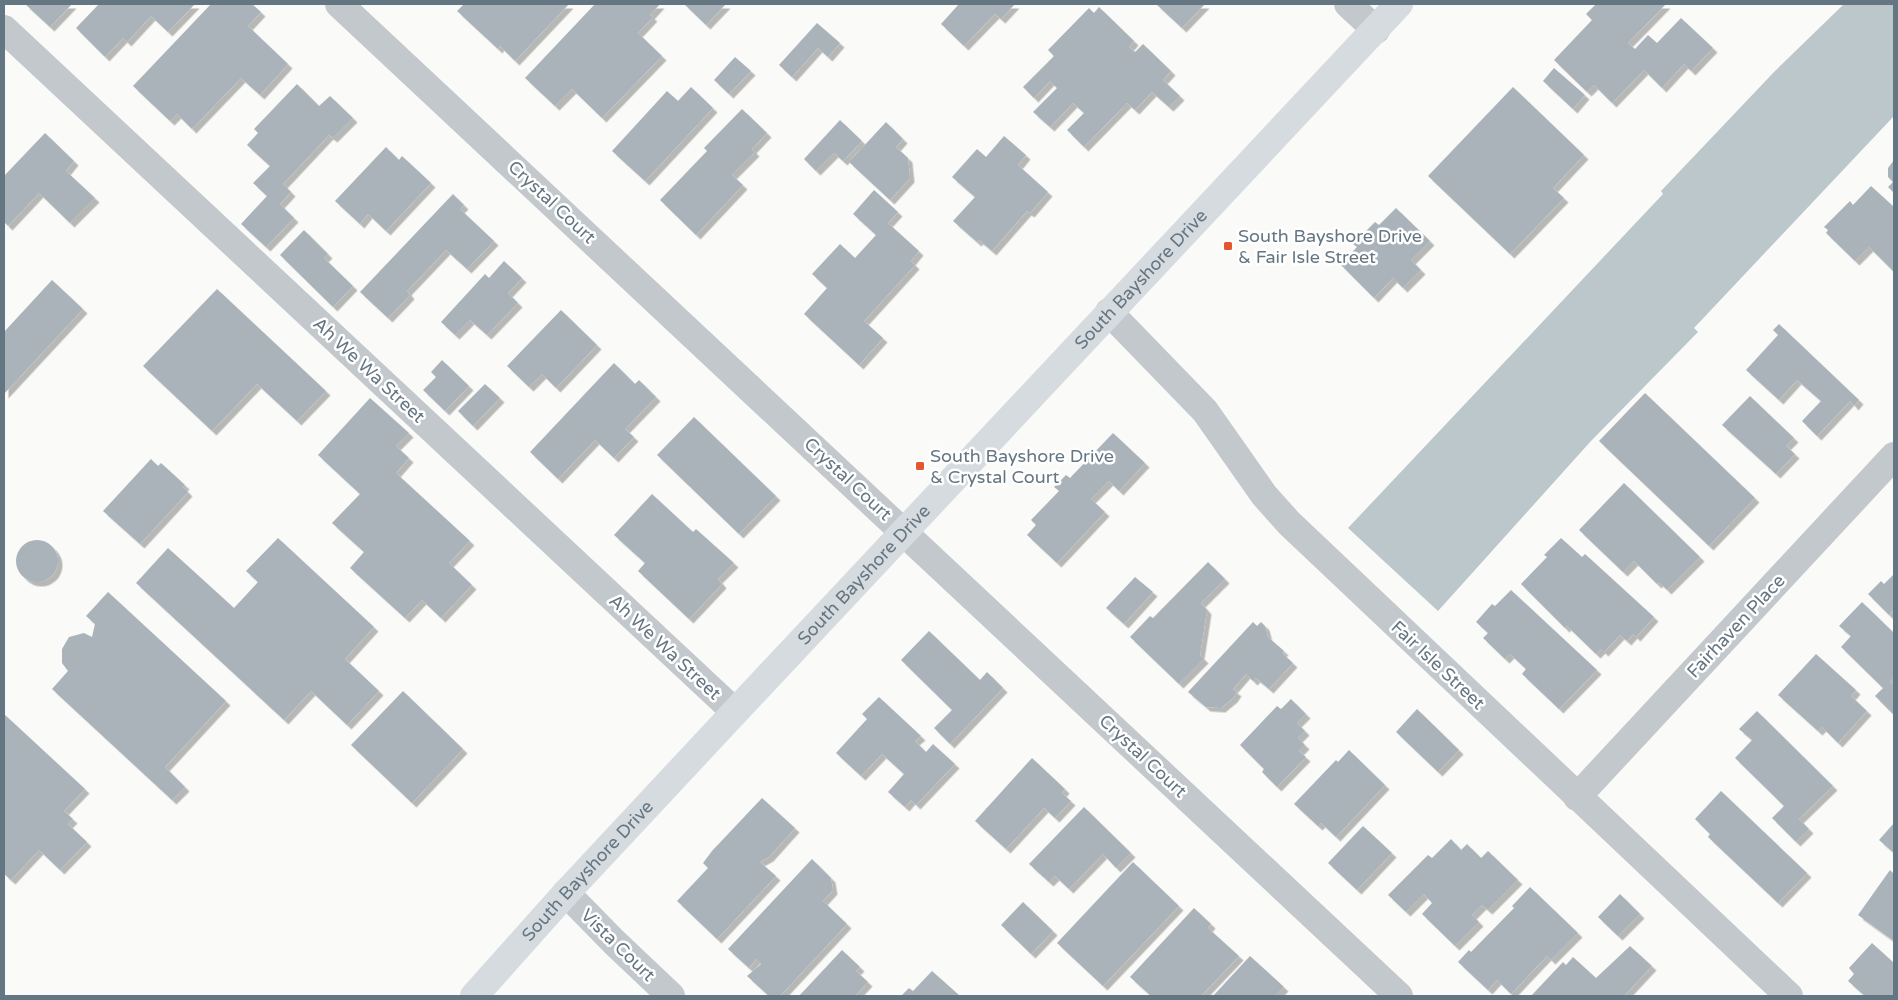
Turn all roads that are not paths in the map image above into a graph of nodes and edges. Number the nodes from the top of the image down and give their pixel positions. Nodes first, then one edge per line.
1 (339, 4) edge
2 (1348, 4) edge
3 (1399, 4) edge
4 (4, 29) edge
5 (1376, 30) junction
6 (1110, 312) junction
7 (1894, 456) edge
8 (904, 531) junction
9 (735, 712) junction
10 (1577, 797) junction
11 (566, 893) junction
12 (474, 996) edge
13 (671, 996) edge
14 (1399, 996) edge
15 (1789, 996) edge

1 - 8 street, Crystal Court
2 - 5 street
3 - 5 main road, South Bayshore Drive
4 - 9 street, Ah We Wa Street
5 - 6 main road, South Bayshore Drive
6 - 8 main road, South Bayshore Drive
6 - 10 street, Fair Isle Street
7 - 10 street, Fairhaven Place
8 - 9 main road, South Bayshore Drive
8 - 14 street, Crystal Court
9 - 11 main road, South Bayshore Drive
10 - 15 street, Fair Isle Street
11 - 12 main road, South Bayshore Drive
11 - 13 street, Vista Court

